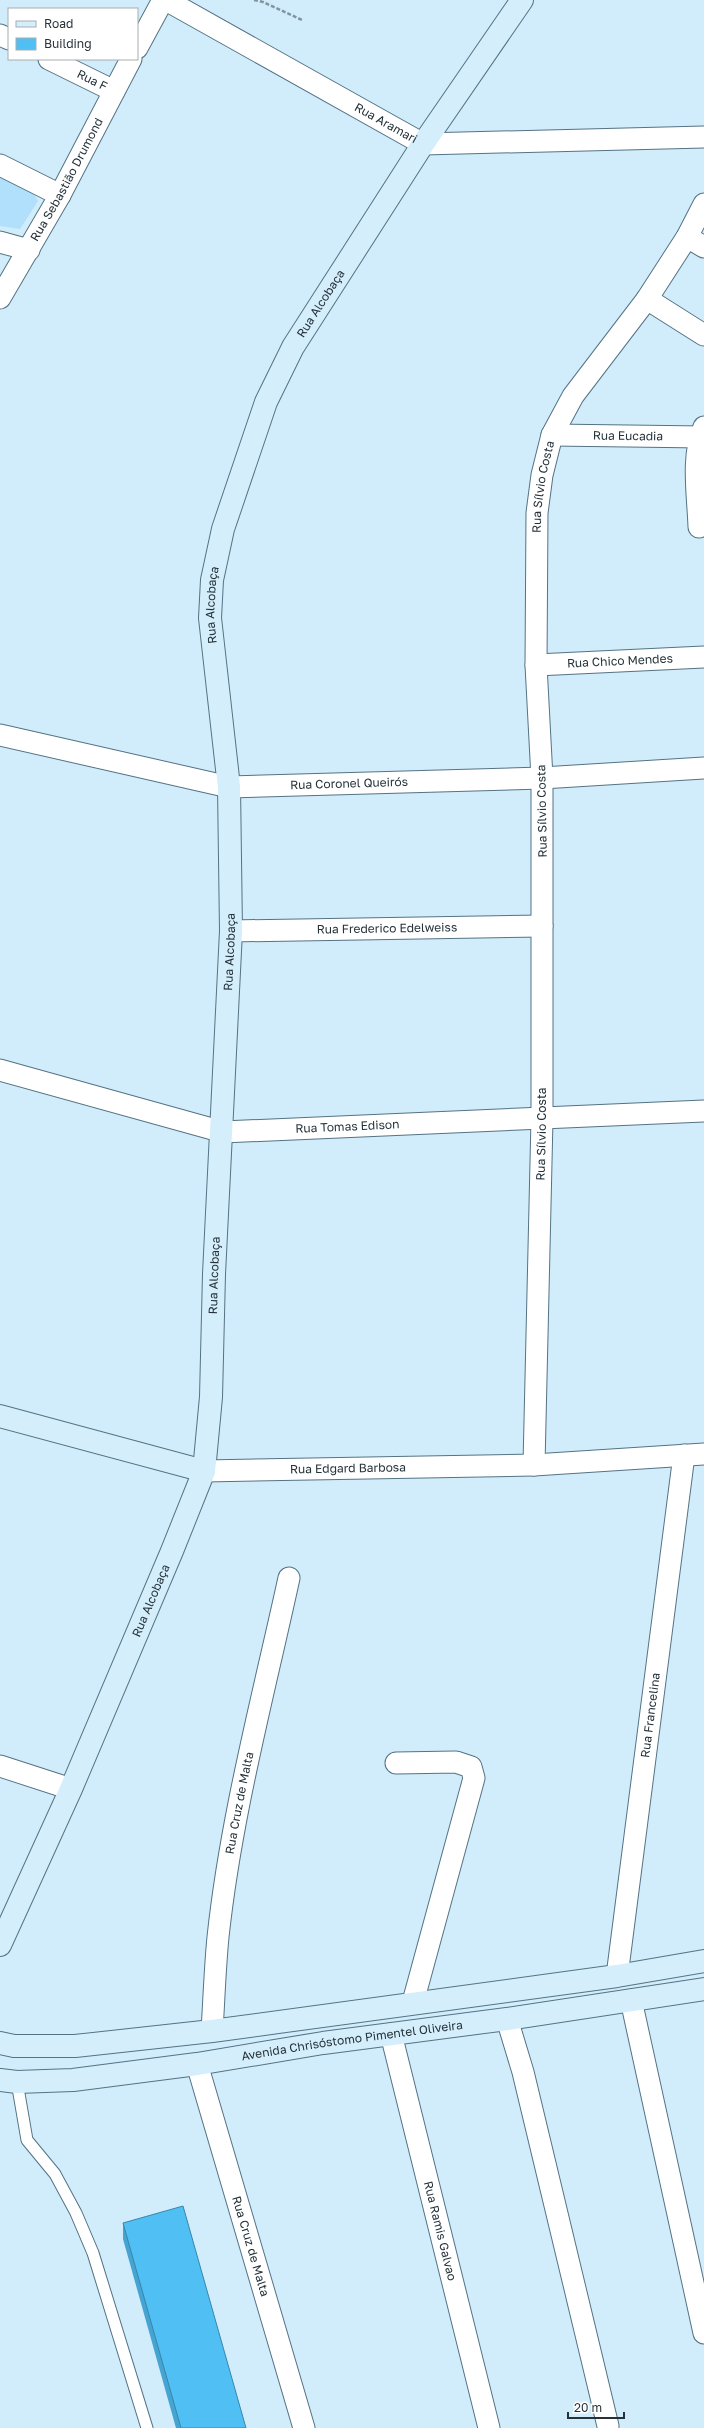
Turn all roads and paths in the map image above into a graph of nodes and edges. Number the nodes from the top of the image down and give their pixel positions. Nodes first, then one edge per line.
1 (163, 0) edge
2 (166, 0) edge
3 (254, 0) edge
4 (522, 0) edge
5 (302, 20) dead end
6 (138, 46) edge
7 (51, 60) edge
8 (130, 60) edge
9 (114, 91) junction
10 (704, 137) edge
11 (423, 144) junction
12 (0, 165) edge
13 (60, 195) junction
14 (704, 204) edge
15 (0, 242) edge
16 (696, 242) edge
17 (29, 250) junction
18 (0, 298) edge
19 (647, 299) junction
20 (704, 335) edge
21 (702, 433) edge
22 (552, 435) junction
23 (699, 527) dead end
24 (704, 657) edge
25 (536, 665) junction
26 (0, 735) edge
27 (704, 768) edge
28 (542, 778) junction
29 (229, 787) junction
30 (542, 926) junction
31 (231, 931) junction
32 (0, 1070) edge
33 (704, 1111) edge
34 (542, 1119) junction
35 (223, 1132) junction
36 (0, 1416) edge
37 (704, 1454) edge
38 (684, 1455) junction
39 (534, 1465) junction
40 (204, 1472) junction
41 (289, 1578) dead end
42 (396, 1763) dead end
43 (0, 1766) edge
44 (71, 1789) junction
45 (0, 1945) edge
46 (704, 1961) edge
47 (617, 1976) junction
48 (704, 1989) edge
49 (631, 2000) junction
50 (413, 2002) junction
51 (507, 2019) junction
52 (212, 2030) junction
53 (391, 2034) junction
54 (0, 2043) edge
55 (197, 2064) junction
56 (9, 2081) edge
57 (704, 2333) edge
58 (608, 2426) dead end
59 (147, 2428) edge
60 (304, 2428) edge
61 (489, 2428) edge

1 - 6 street
2 - 11 street, Rua Aramari
3 - 5 path
4 - 11 main road, Rua Alcobaça
7 - 9 street, Rua F
8 - 9 street, Rua Sebastião Drumond
9 - 13 street, Rua Sebastião Drumond
10 - 11 street, Rua Aramari
11 - 29 main road, Rua Alcobaça
12 - 13 street
13 - 17 street, Rua Sebastião Drumond
14 - 16 street, Rua Sílvio Costa
15 - 17 street
16 - 19 street, Rua Sílvio Costa
17 - 18 street, Rua Sebastião Drumond
19 - 20 street
19 - 22 street, Rua Sílvio Costa
21 - 22 street, Rua Eucadia
21 - 23 street
22 - 25 street, Rua Sílvio Costa
24 - 25 street, Rua Chico Mendes
25 - 28 street, Rua Sílvio Costa
26 - 29 street, Rua Coronel Queirós
27 - 28 street, Rua Coronel Queirós
28 - 29 street, Rua Coronel Queirós
28 - 30 street, Rua Sílvio Costa
29 - 31 main road, Rua Alcobaça
30 - 31 street, Rua Frederico Edelweiss
30 - 34 street, Rua Sílvio Costa
31 - 35 main road, Rua Alcobaça
32 - 35 street, Rua Tomas Edison
33 - 34 street, Rua Tomas Edison
34 - 35 street, Rua Tomas Edison
34 - 39 street, Rua Sílvio Costa
35 - 40 main road, Rua Alcobaça
36 - 40 main road, Rua Edgard Barbosa
37 - 38 street, Rua Edgard Barbosa
38 - 39 street, Rua Edgard Barbosa
38 - 47 street, Rua Francelina
39 - 40 street, Rua Edgard Barbosa
40 - 44 main road, Rua Alcobaça
41 - 52 street, Rua Cruz de Malta
42 - 50 street
43 - 44 street
44 - 45 main road, Rua Alcobaça
46 - 47 main road
47 - 50 main road
48 - 49 main road, Avenida Chrisóstomo Pimentel Oliveira
49 - 51 main road, Avenida Chrisóstomo Pimentel Oliveira
49 - 57 street
50 - 52 main road
51 - 53 main road, Avenida Chrisóstomo Pimentel Oliveira
51 - 58 street
52 - 54 main road
53 - 55 main road, Avenida Chrisóstomo Pimentel Oliveira
53 - 61 street, Rua Ramis Galvao
55 - 56 main road, Avenida Chrisóstomo Pimentel Oliveira
55 - 60 street, Rua Cruz de Malta
56 - 59 lane

